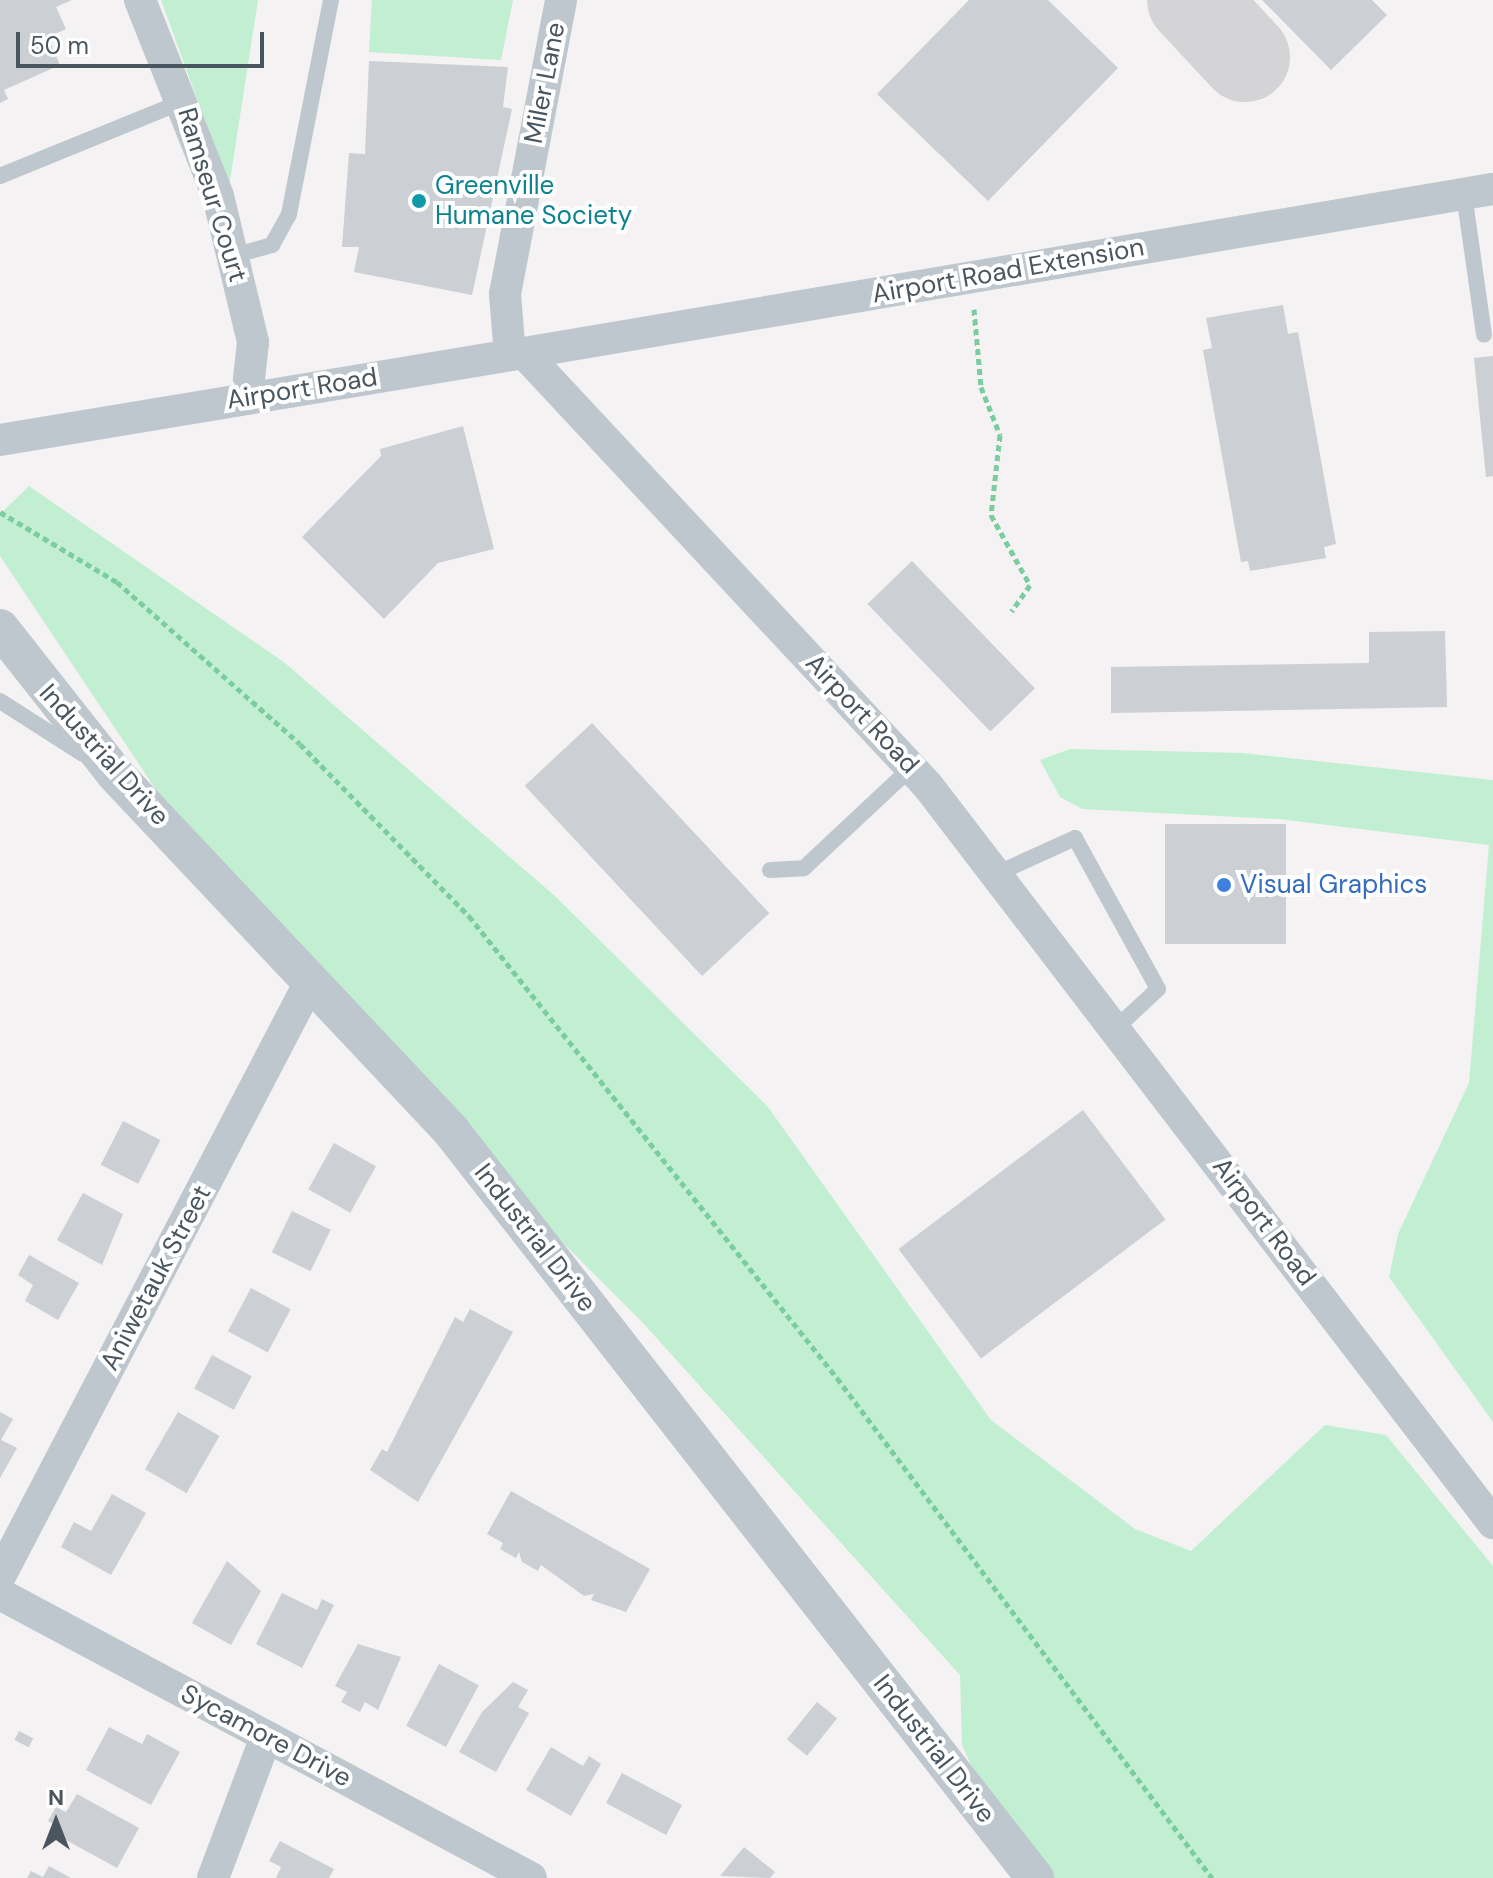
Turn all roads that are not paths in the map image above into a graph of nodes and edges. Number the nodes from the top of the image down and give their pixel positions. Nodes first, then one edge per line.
1 (140, 0) edge
2 (331, 0) edge
3 (561, 0) edge
4 (184, 101) junction
5 (0, 176) edge
6 (1479, 191) edge
7 (233, 256) junction
8 (1484, 335) dead end
9 (517, 354) junction
10 (247, 397) junction
11 (0, 440) edge
12 (0, 628) edge
13 (0, 701) edge
14 (912, 767) junction
15 (116, 775) junction
16 (770, 870) dead end
17 (996, 874) junction
18 (311, 980) junction
19 (1116, 1028) junction
20 (1493, 1523) edge
21 (0, 1576) edge
22 (0, 1594) edge
23 (266, 1737) junction
24 (213, 1878) edge
25 (531, 1878) edge
26 (1035, 1878) edge

1 - 4 street, Ramseur Court
2 - 7 lane
3 - 9 street, Miler Lane
4 - 5 lane
4 - 7 street, Ramseur Court
6 - 8 lane
6 - 9 street, Airport Road Extension
7 - 10 street, Ramseur Court
9 - 10 street, Airport Road
9 - 14 street, Airport Road
10 - 11 street, Airport Road
12 - 15 street, Industrial Drive
13 - 15 lane
14 - 16 lane
14 - 17 street, Airport Road
15 - 18 street, Industrial Drive
17 - 19 street, Airport Road
17 - 19 lane
18 - 21 street, Aniwetauk Street
18 - 26 street, Industrial Drive
19 - 20 street, Airport Road
22 - 23 street, Sycamore Drive
23 - 24 street
23 - 25 street, Sycamore Drive

